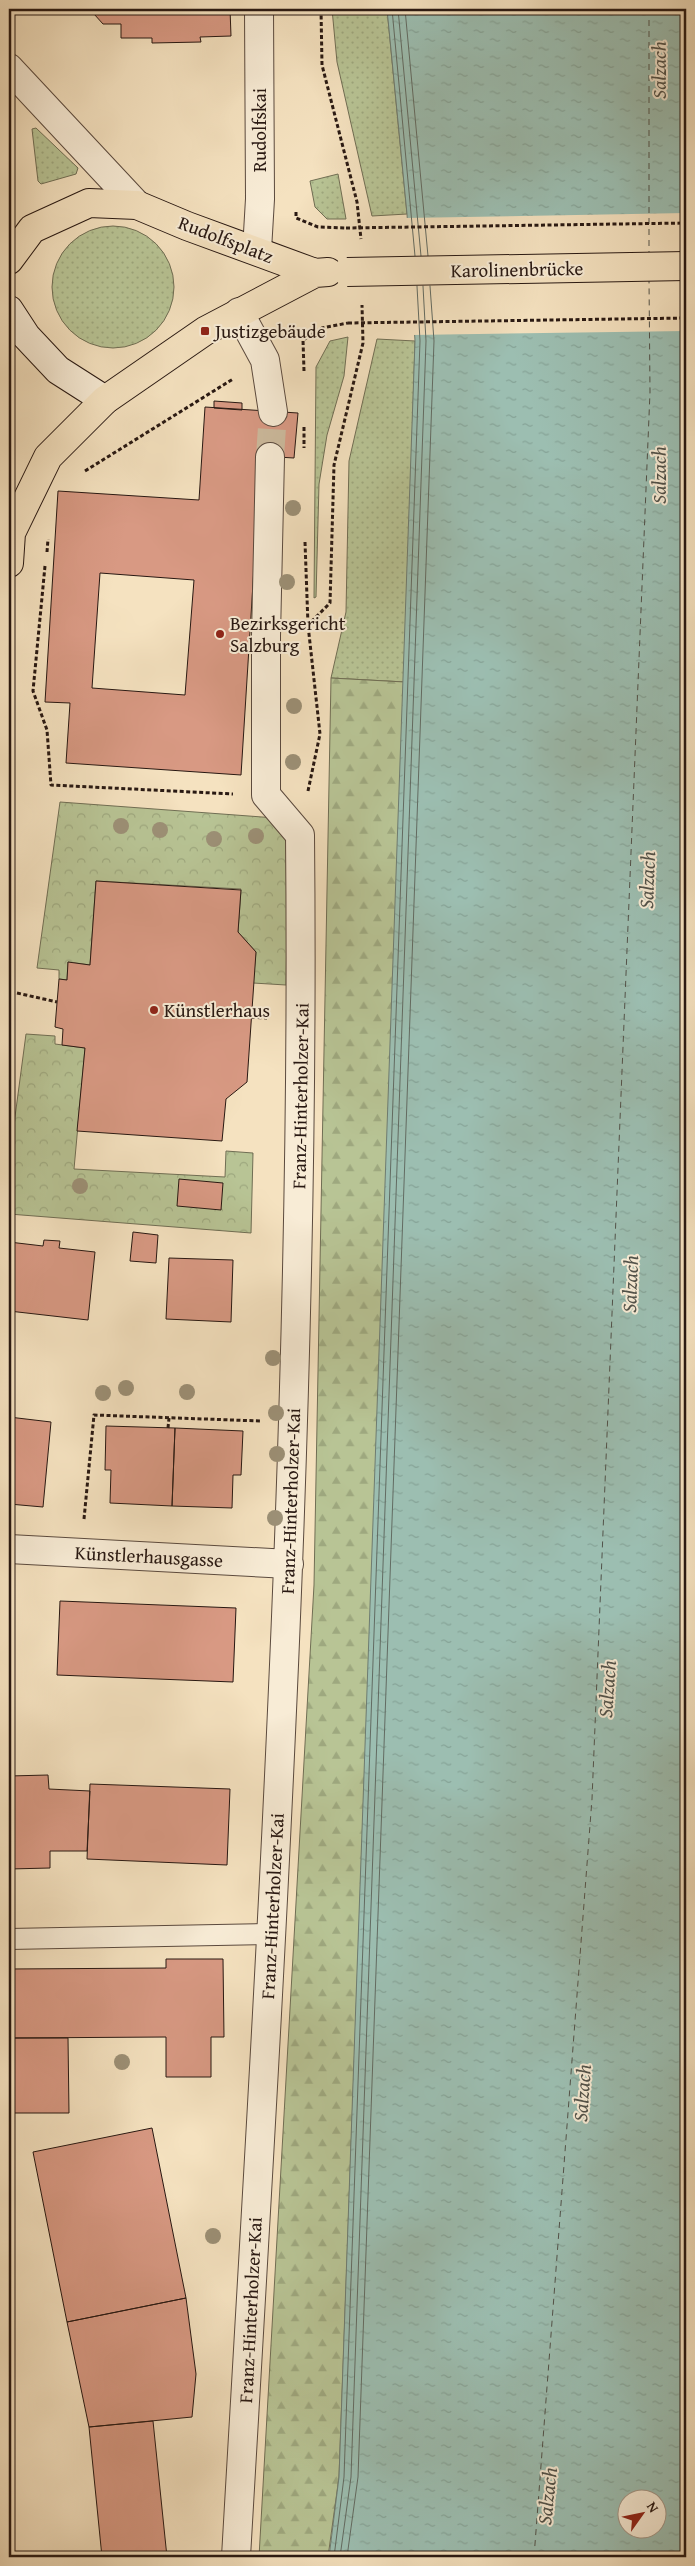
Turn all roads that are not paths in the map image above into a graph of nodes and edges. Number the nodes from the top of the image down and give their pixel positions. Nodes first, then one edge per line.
1 (259, 9) edge
2 (9, 68) edge
3 (137, 205) junction
4 (257, 250) junction
5 (9, 260) edge
6 (686, 266) edge
7 (347, 272) joint
8 (316, 273) junction
9 (9, 310) edge
10 (239, 312) junction
11 (105, 400) junction
12 (273, 412) tunnel mouth
13 (270, 457) tunnel mouth
14 (10, 530) edge
15 (9, 563) edge
16 (9, 1549) edge
17 (289, 1564) junction
18 (271, 1934) junction
19 (9, 1939) edge
20 (236, 2557) edge

1 - 4 street, Rudolfskai
2 - 3 street, Rudolfsplatz
3 - 4 main road, Rudolfsplatz
3 - 5 main road, Rudolfsplatz
4 - 8 main road, Rudolfsplatz
6 - 7 main road, Karolinenbrücke, bridge
7 - 8 main road, Rudolfsplatz
8 - 10 main road, Rudolfsplatz
9 - 11 street
10 - 11 main road, Rudolfsplatz
10 - 12 street
11 - 14 main road, Rudolfsplatz
13 - 17 street, Franz-Hinterholzer-Kai
14 - 15 main road
16 - 17 street, Künstlerhausgasse
17 - 18 street, Franz-Hinterholzer-Kai
18 - 19 lane
18 - 20 street, Franz-Hinterholzer-Kai

